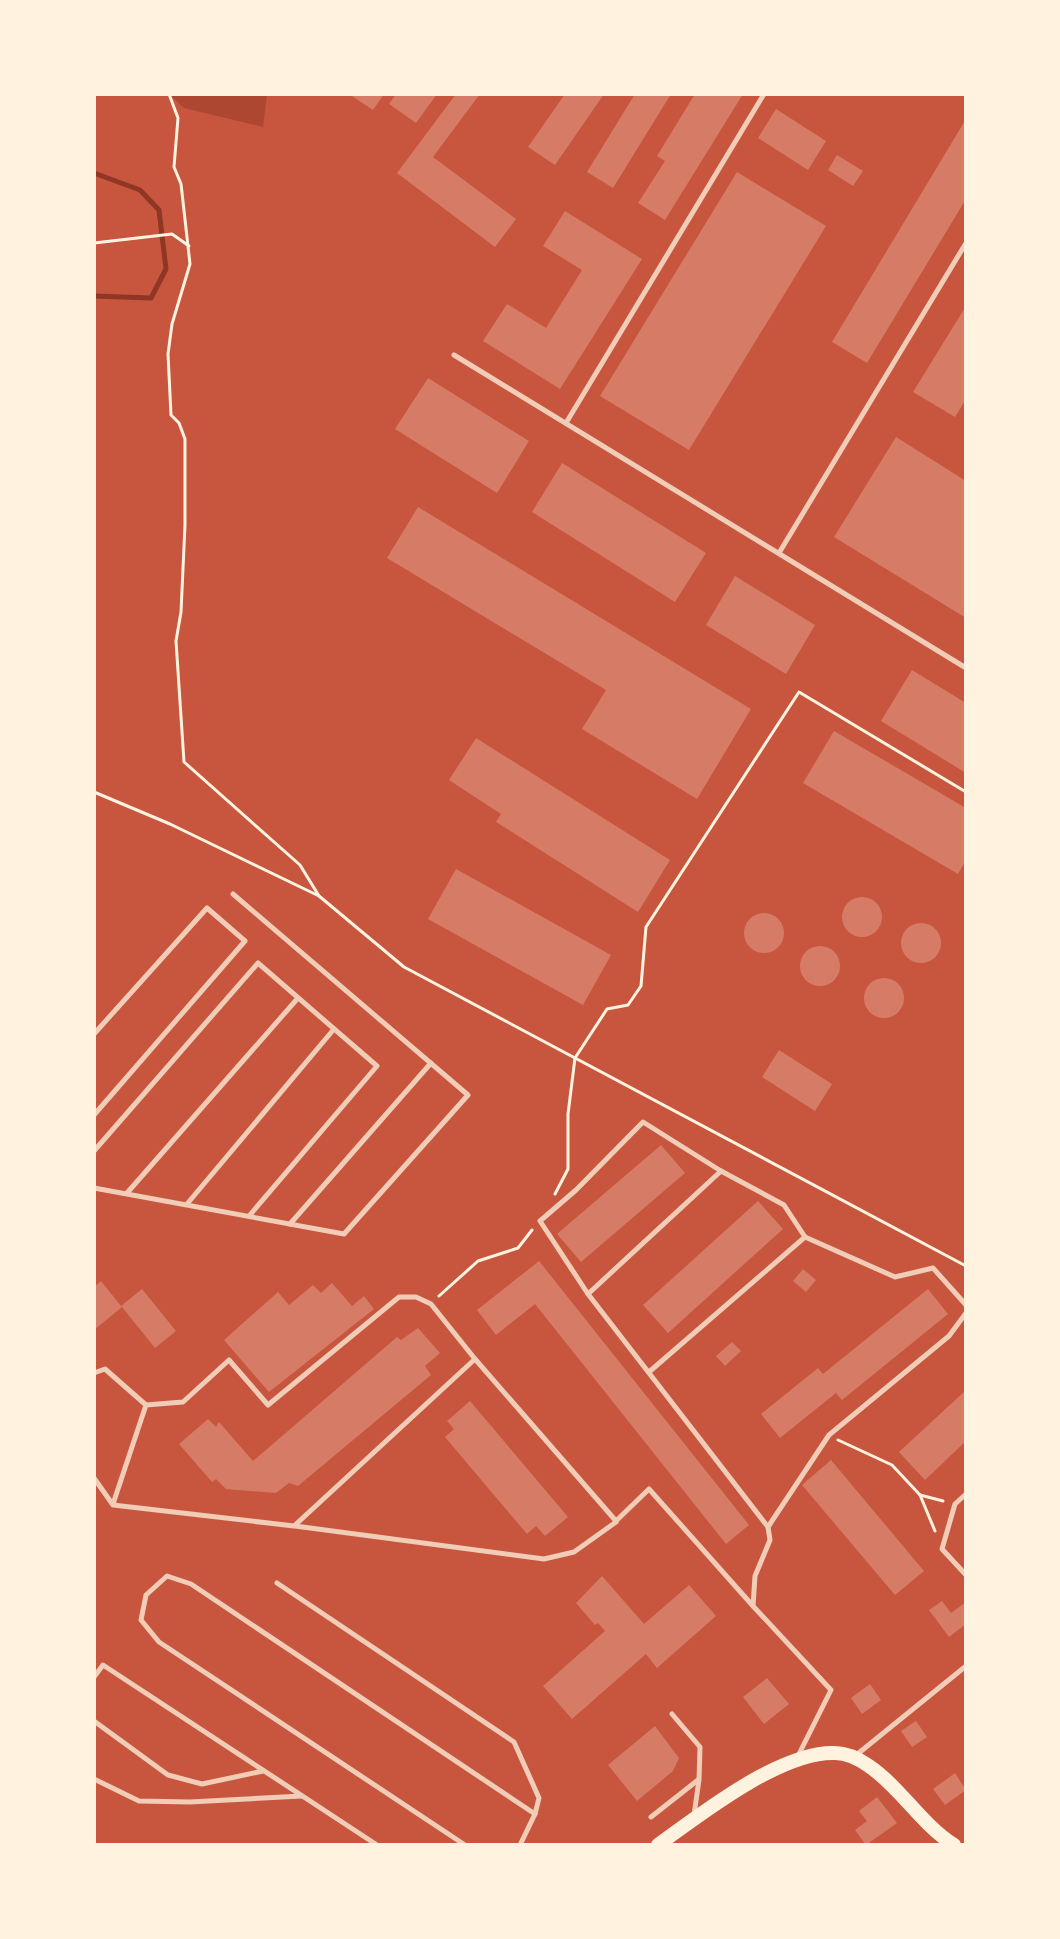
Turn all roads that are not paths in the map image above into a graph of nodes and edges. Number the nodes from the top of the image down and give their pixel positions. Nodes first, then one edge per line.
1 (764, 94) edge
2 (966, 243) edge
3 (454, 355) dead end
4 (566, 423) junction
5 (779, 553) junction
6 (966, 668) edge
7 (233, 894) dead end
8 (298, 998) junction
9 (334, 1029) junction
10 (94, 1034) edge
11 (431, 1063) junction
12 (94, 1115) edge
13 (94, 1151) edge
14 (721, 1171) junction
15 (94, 1188) edge
16 (126, 1194) junction
17 (186, 1205) junction
18 (248, 1217) junction
19 (290, 1224) junction
20 (805, 1237) junction
21 (588, 1294) junction
22 (966, 1305) edge
23 (966, 1313) edge
24 (475, 1359) junction
25 (649, 1372) junction
26 (94, 1373) edge
27 (146, 1405) junction
28 (94, 1478) edge
29 (966, 1494) edge
30 (113, 1505) junction
31 (616, 1521) junction
32 (294, 1526) junction
33 (768, 1527) junction
34 (966, 1575) edge
35 (277, 1583) dead end
36 (753, 1606) junction
37 (966, 1666) edge
38 (94, 1677) edge
39 (672, 1714) dead end
40 (94, 1721) edge
41 (853, 1757) junction
42 (796, 1760) junction
43 (264, 1771) junction
44 (94, 1779) edge
45 (699, 1780) junction
46 (303, 1796) junction
47 (535, 1814) junction
48 (651, 1817) dead end
49 (693, 1820) junction
50 (377, 1845) edge
51 (465, 1845) edge
52 (520, 1845) edge
53 (658, 1845) edge
54 (954, 1845) edge

1 - 4 lane
2 - 5 lane
3 - 4 lane
4 - 5 lane
5 - 6 lane
7 - 11 lane
8 - 9 lane
8 - 13 lane
8 - 16 lane
9 - 17 lane
9 - 18 lane
10 - 12 lane
11 - 19 lane
11 - 19 lane
14 - 20 lane
14 - 21 lane
14 - 21 lane
15 - 16 lane
16 - 17 lane
17 - 18 lane
18 - 19 lane
20 - 22 lane
20 - 25 lane
21 - 25 lane
23 - 33 lane
24 - 27 lane
24 - 31 lane
24 - 32 lane
25 - 33 lane
26 - 27 lane
27 - 30 lane
28 - 30 lane
29 - 34 lane
30 - 32 lane
31 - 32 lane
31 - 36 lane
33 - 36 lane
35 - 47 lane
36 - 42 lane
37 - 41 lane
38 - 43 lane
39 - 45 lane
40 - 43 lane
41 - 42 main road
41 - 54 main road
42 - 49 main road
43 - 46 lane
44 - 46 lane
45 - 48 lane
45 - 49 lane
46 - 50 lane
47 - 51 lane
47 - 52 lane
49 - 53 main road

